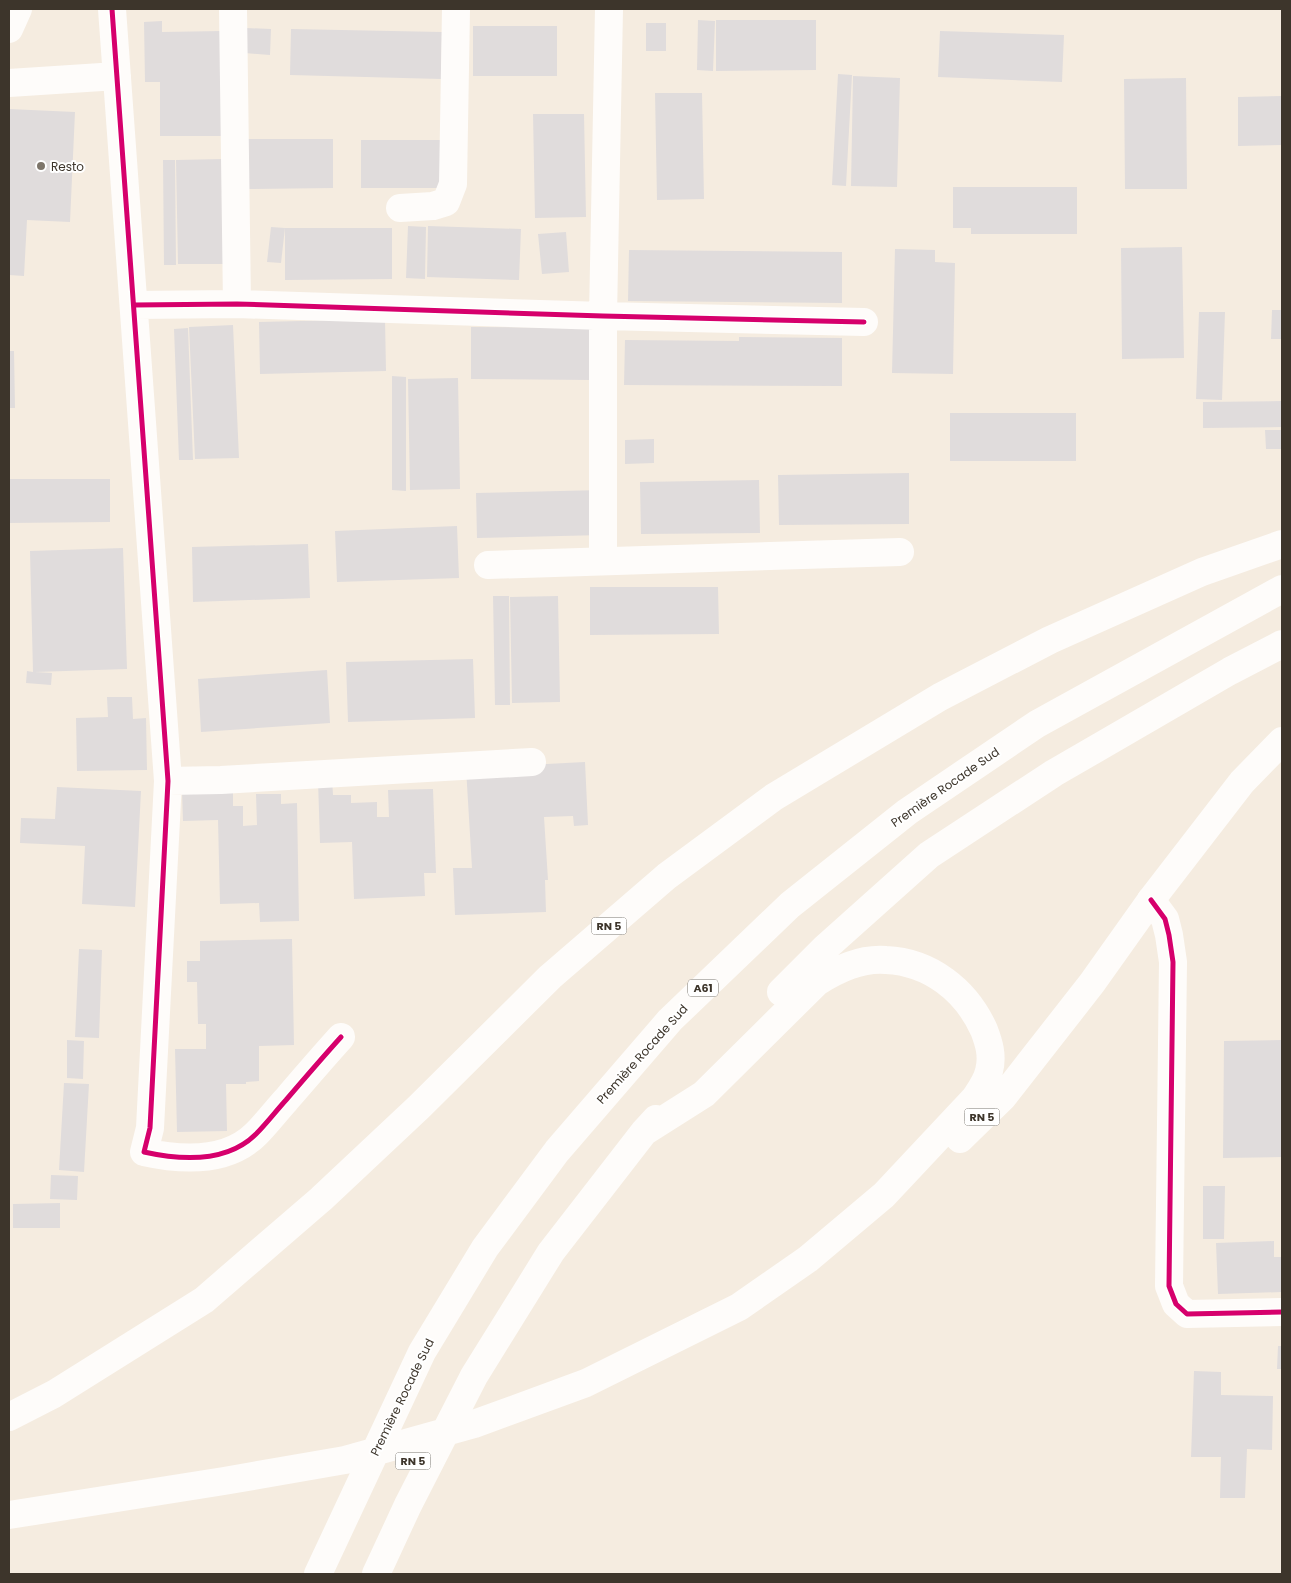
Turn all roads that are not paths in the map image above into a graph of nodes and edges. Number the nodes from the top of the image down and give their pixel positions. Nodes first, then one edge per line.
1 (18, 9) edge
2 (112, 9) edge
3 (233, 9) edge
4 (456, 9) edge
5 (609, 9) edge
6 (9, 29) edge
7 (117, 76) junction
8 (9, 83) edge
9 (400, 208) dead end
10 (237, 304) junction
11 (134, 305) junction
12 (603, 316) junction
13 (864, 322) dead end
14 (1282, 544) edge
15 (900, 552) dead end
16 (603, 561) junction
17 (488, 565) dead end
18 (1282, 589) edge
19 (1282, 644) edge
20 (1282, 741) edge
21 (532, 762) dead end
22 (168, 781) junction
23 (1151, 900) junction
24 (341, 1037) dead end
25 (644, 1132) junction
26 (1282, 1312) edge
27 (590, 1391) junction
28 (9, 1417) edge
29 (225, 1491) junction
30 (9, 1515) edge
31 (9, 1530) edge
32 (318, 1574) edge
33 (376, 1574) edge

1 - 6 main road
2 - 7 main road
3 - 10 main road
4 - 9 main road
5 - 12 main road
7 - 8 main road
7 - 11 main road
10 - 11 main road
10 - 12 main road
11 - 22 main road
12 - 13 main road
12 - 16 main road
14 - 28 main road, RN 5
15 - 16 main road
16 - 17 main road
18 - 32 main road, Première Rocade Sud / A61
19 - 25 main road
20 - 23 main road, RN 5
21 - 22 main road
22 - 24 main road
23 - 26 main road
23 - 27 main road, RN 5
25 - 27 main road
25 - 33 main road
27 - 29 main road, RN 5
29 - 30 main road
29 - 31 main road, RN 5

